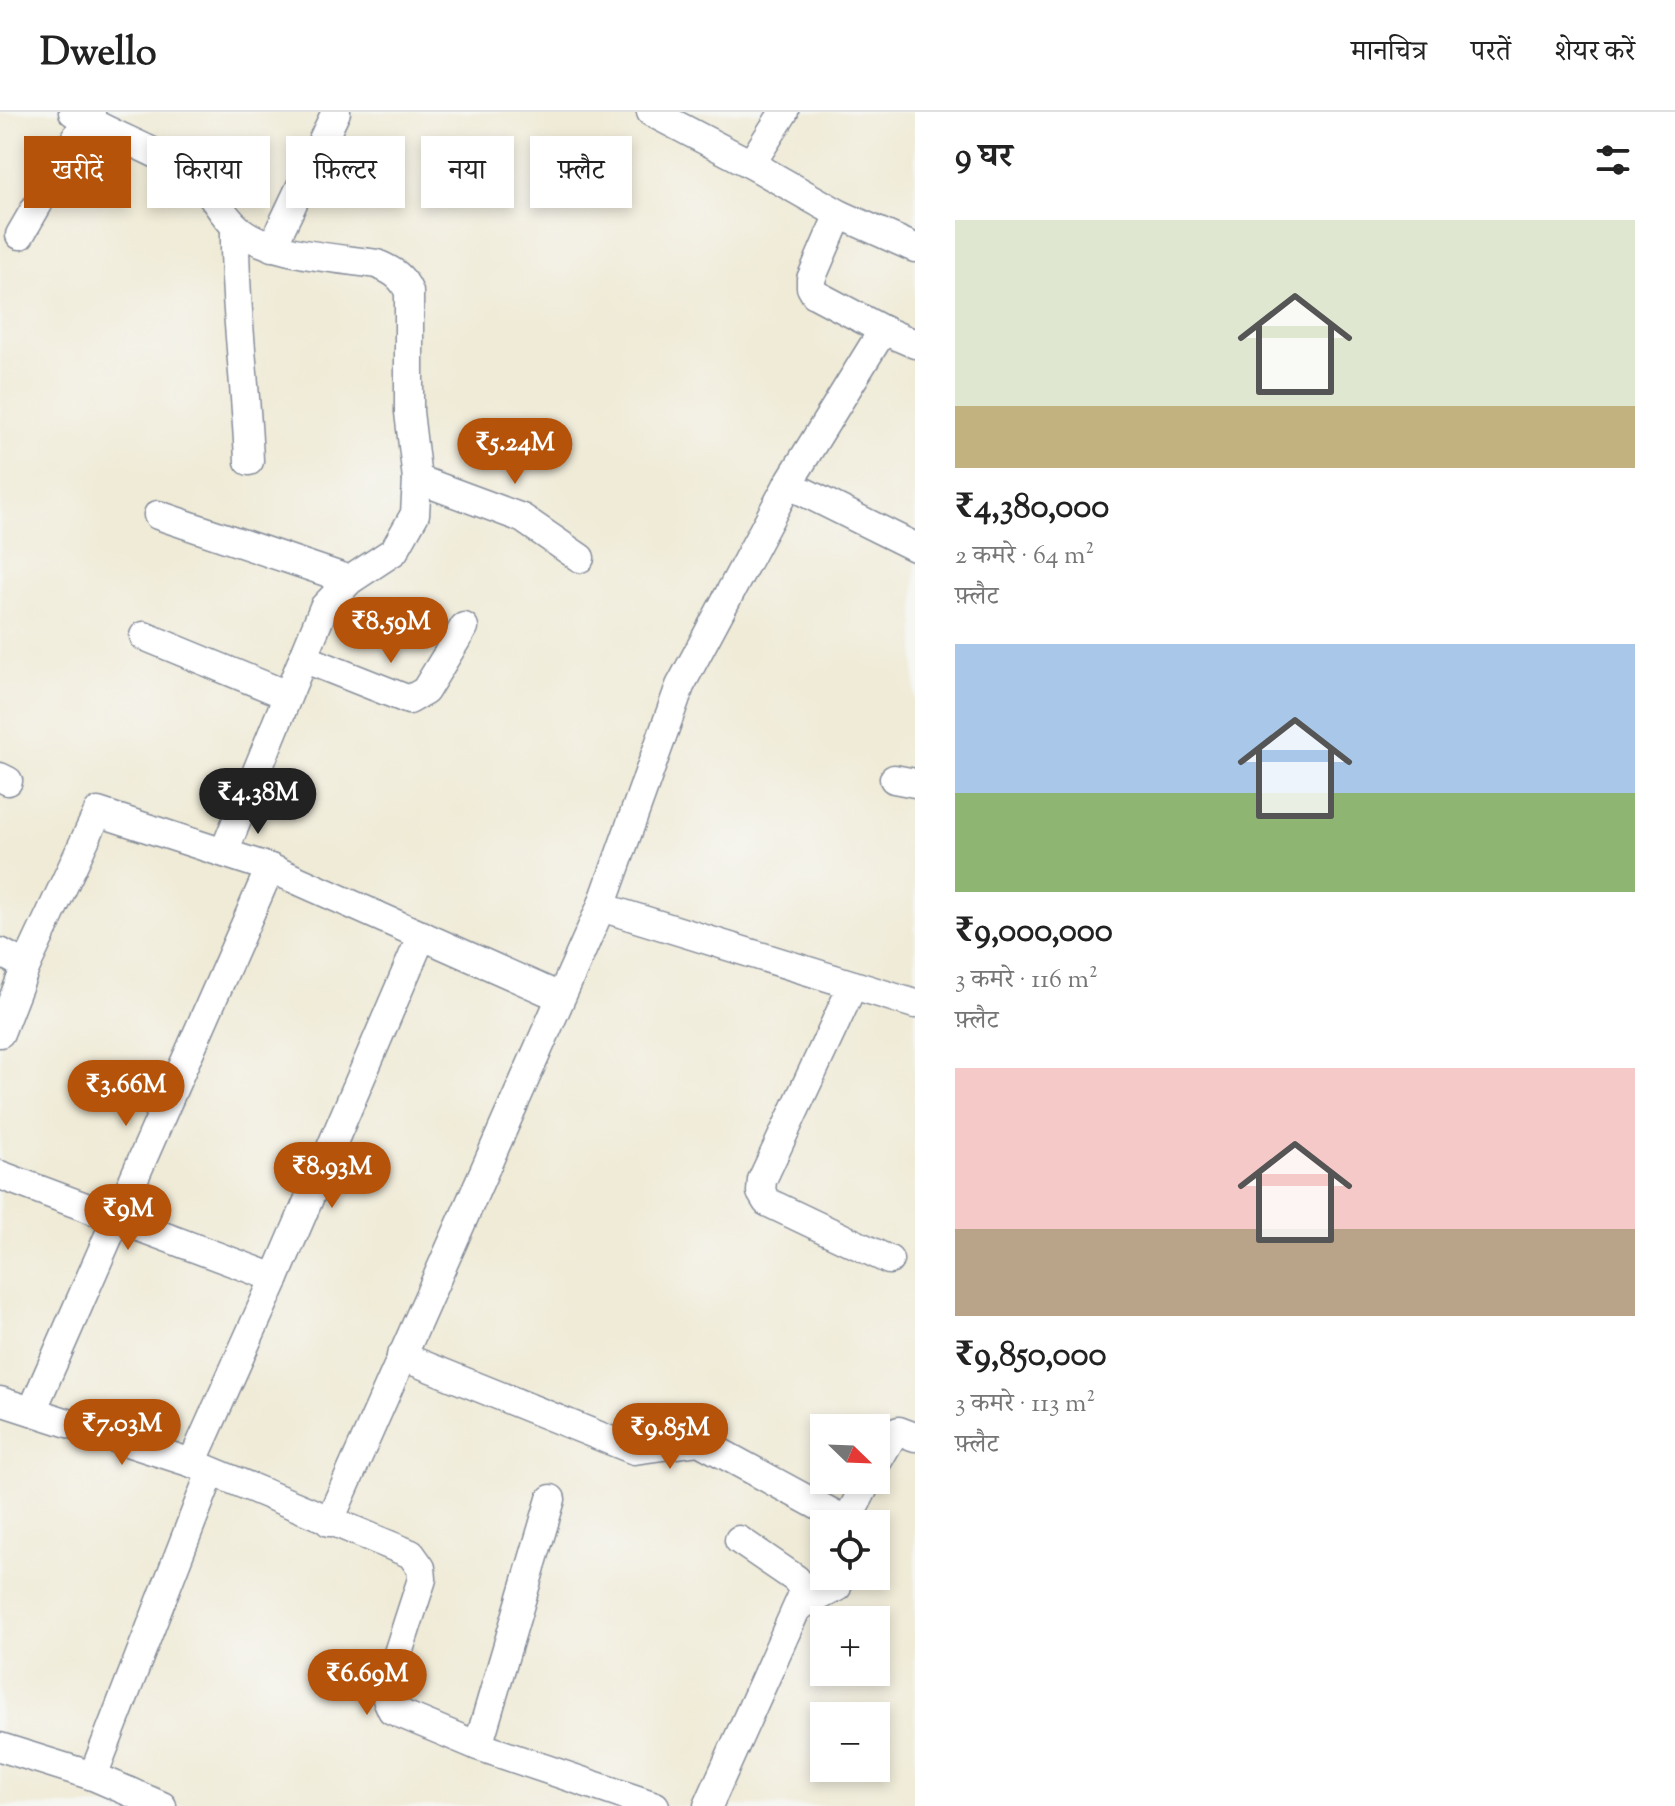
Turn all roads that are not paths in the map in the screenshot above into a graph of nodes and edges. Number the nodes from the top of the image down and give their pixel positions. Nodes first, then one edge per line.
1 (336, 112) edge
2 (651, 112) edge
3 (784, 112) edge
4 (84, 115) edge
5 (751, 164) junction
6 (839, 214) junction
7 (235, 226) junction
8 (20, 235) dead end
9 (272, 247) junction
10 (915, 248) edge
11 (883, 330) junction
12 (915, 344) edge
13 (249, 461) dead end
14 (417, 479) junction
15 (788, 484) junction
16 (158, 515) dead end
17 (915, 547) edge
18 (580, 558) dead end
19 (350, 580) junction
20 (464, 627) dead end
21 (144, 636) dead end
22 (303, 658) junction
23 (287, 695) junction
24 (224, 852) junction
25 (270, 868) junction
26 (601, 907) junction
27 (422, 935) junction
28 (0, 952) edge
29 (26, 966) junction
30 (853, 985) junction
31 (560, 997) junction
32 (915, 1004) edge
33 (0, 1033) edge
34 (0, 1175) edge
35 (114, 1219) junction
36 (889, 1260) dead end
37 (275, 1278) junction
38 (401, 1356) junction
39 (0, 1401) edge
40 (32, 1411) junction
41 (915, 1437) edge
42 (890, 1440) edge
43 (202, 1467) junction
44 (551, 1499) dead end
45 (826, 1510) edge
46 (329, 1522) junction
47 (739, 1540) dead end
48 (831, 1590) edge
49 (798, 1607) junction
50 (478, 1746) junction
51 (0, 1747) edge
52 (93, 1776) junction
53 (162, 1806) edge
54 (655, 1806) edge
55 (708, 1806) edge

1 - 9 street
2 - 5 street
3 - 5 street
4 - 7 street
4 - 8 street
5 - 6 street
6 - 10 street
6 - 11 street
7 - 9 street
7 - 13 street
9 - 14 street
11 - 12 street
11 - 15 street
14 - 18 street
14 - 19 street
15 - 17 street
15 - 26 street
16 - 19 street
19 - 22 street
20 - 22 street
21 - 23 street
22 - 23 street
23 - 24 street
24 - 25 street
24 - 29 street
25 - 27 street
25 - 35 street
26 - 30 street
26 - 31 street
27 - 31 street
27 - 37 street
28 - 29 street
29 - 33 street
30 - 32 street
30 - 36 street
31 - 38 street
34 - 35 street
35 - 37 street
35 - 40 street
37 - 43 street
38 - 45 street
38 - 46 street
39 - 40 street
40 - 43 street
41 - 42 street
43 - 46 street
43 - 52 street
44 - 50 street
46 - 50 street
47 - 49 street
48 - 49 street
49 - 55 street
50 - 54 street
51 - 52 street
52 - 53 street

